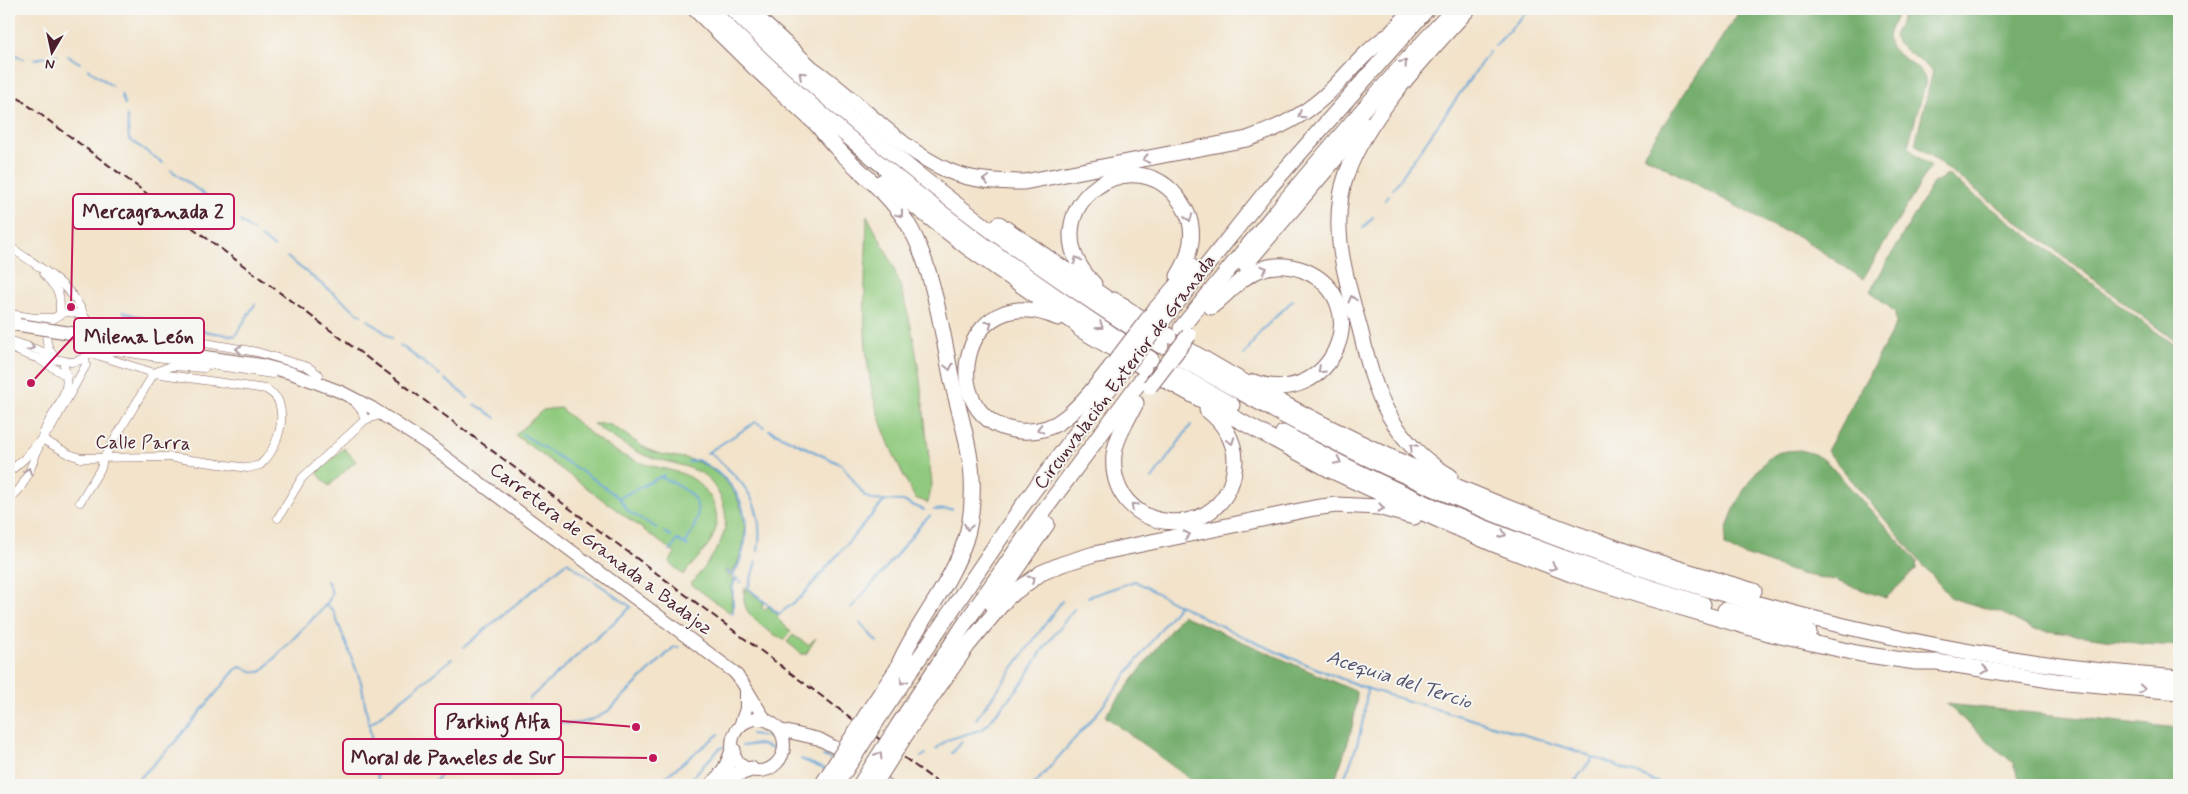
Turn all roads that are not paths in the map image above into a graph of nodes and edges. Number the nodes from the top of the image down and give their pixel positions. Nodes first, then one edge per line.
1 (696, 9) edge
2 (710, 9) edge
3 (732, 9) edge
4 (748, 9) edge
5 (1413, 9) edge
6 (1427, 9) edge
7 (1454, 9) edge
8 (1468, 9) edge
9 (1388, 35) junction
10 (814, 70) junction
11 (1405, 81) junction
12 (819, 127) junction
13 (9, 246) edge
14 (39, 269) junction
15 (1169, 292) junction
16 (1123, 305) junction
17 (1211, 307) junction
18 (9, 314) edge
19 (58, 316) junction
20 (87, 321) junction
21 (14, 327) edge
22 (1165, 333) junction
23 (1088, 334) junction
24 (9, 340) edge
25 (9, 347) edge
26 (89, 355) junction
27 (38, 359) junction
28 (59, 359) junction
29 (1134, 363) junction
30 (226, 367) junction
31 (1226, 372) junction
32 (154, 373) junction
33 (67, 376) junction
34 (315, 380) junction
35 (335, 381) junction
36 (1092, 391) junction
37 (1187, 393) junction
38 (1136, 403) junction
39 (367, 415) junction
40 (42, 439) junction
41 (429, 444) junction
42 (103, 459) junction
43 (9, 472) edge
44 (9, 498) edge
45 (80, 502) dead end
46 (1513, 510) junction
47 (278, 518) dead end
48 (1491, 543) junction
49 (1937, 662) junction
50 (900, 664) junction
51 (2179, 674) edge
52 (2179, 678) edge
53 (746, 688) junction
54 (2179, 692) edge
55 (932, 695) junction
56 (877, 709) junction
57 (766, 720) junction
58 (740, 726) junction
59 (903, 728) junction
60 (780, 730) junction
61 (819, 739) junction
62 (836, 748) dead end
63 (733, 750) junction
64 (782, 754) junction
65 (751, 769) junction
66 (881, 784) edge
67 (712, 785) edge
68 (723, 785) edge
69 (822, 785) edge
70 (836, 785) edge
71 (860, 785) edge

1 - 12 highway
2 -> 29 highway
22 -> 3 highway
4 - 10 highway
5 - 9 highway
6 - 22 highway, Circunvalación Exterior de Granada
22 -> 7 highway, Circunvalación Exterior de Granada
8 - 11 highway
9 -> 10 highway
9 - 15 highway
10 - 16 highway
11 - 17 highway
46 -> 11 highway
12 - 23 highway
12 -> 50 highway
13 - 14 street
14 - 19 street
14 - 20 street
16 -> 15 highway
15 - 22 highway
16 - 22 highway
17 - 22 highway
17 -> 31 highway
18 - 19 street
19 - 20 street
19 - 28 street
20 - 26 street
34 -> 20 street
21 - 34 highway, Carretera de Granada a Badajoz, bridge
22 - 29 highway, Circunvalación Exterior de Granada, bridge
22 - 29 highway, Circunvalación Exterior de Granada
22 - 31 highway
22 - 52 highway
23 - 29 highway
36 -> 23 highway
24 -> 28 street
25 - 27 street
26 - 28 street
26 - 30 street
26 - 32 street
26 - 40 street
27 - 28 street
27 - 33 street
28 - 33 street
29 - 36 highway
29 - 38 highway
29 -> 56 highway, Circunvalación Exterior de Granada
29 - 59 highway, Circunvalación Exterior de Granada
30 - 32 street
30 - 34 street
31 - 46 highway
32 - 42 street
32 - 42 street, Calle Parra
33 - 40 street
34 - 35 highway, Carretera de Granada a Badajoz
34 - 39 highway, Carretera de Granada a Badajoz
35 - 39 highway
35 - 41 highway, Carretera de Granada a Badajoz
36 - 50 highway
37 -> 38 highway
37 - 48 highway
37 -> 49 highway
38 - 55 highway
39 - 41 highway, Carretera de Granada a Badajoz
39 - 47 street
40 - 42 street, Calle Parra
40 - 43 street
44 -> 40 street
41 - 53 highway, Carretera de Granada a Badajoz
42 - 45 street
46 - 51 highway
48 -> 49 highway
55 -> 48 highway
49 -> 54 highway
50 - 56 highway
53 - 57 highway, Carretera de Granada a Badajoz
53 - 58 highway
55 - 59 highway
56 - 69 highway, bridge
56 - 70 highway, Circunvalación Exterior de Granada, bridge
57 - 58 highway
57 - 60 highway
58 - 63 highway
59 - 66 highway, bridge
71 -> 59 highway, Circunvalación Exterior de Granada, bridge
60 - 61 highway
60 - 64 highway
61 - 62 highway
61 - 64 highway
63 - 65 highway
63 - 67 highway
64 - 65 highway
65 - 68 highway

